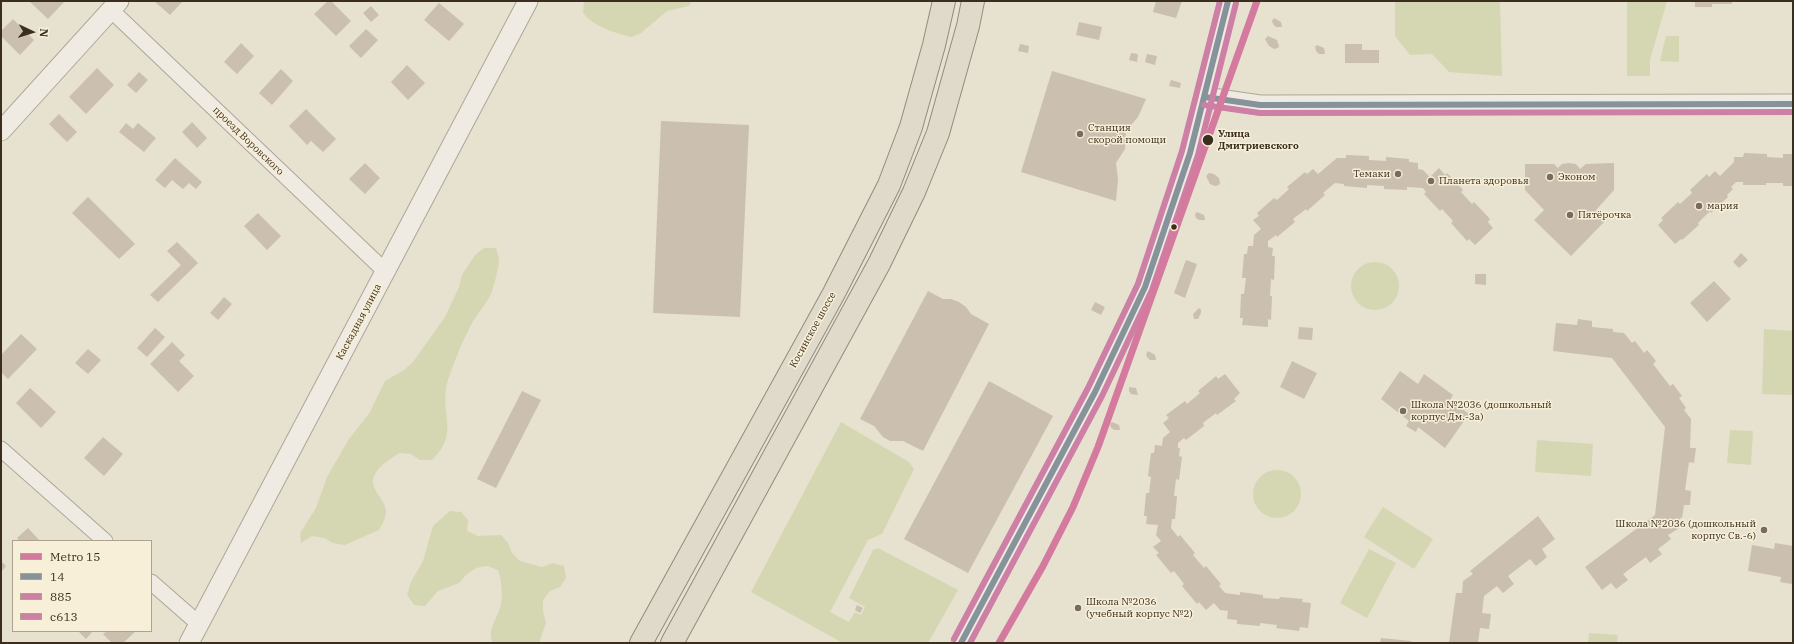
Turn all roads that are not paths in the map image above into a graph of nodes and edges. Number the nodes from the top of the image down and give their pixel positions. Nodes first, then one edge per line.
1 (528, 1) edge
2 (944, 1) edge
3 (973, 1) edge
4 (1228, 1) edge
5 (115, 5) edge
6 (1205, 97) junction
7 (1793, 104) edge
8 (1, 131) edge
9 (385, 272) junction
10 (1, 449) edge
11 (104, 540) edge
12 (152, 583) edge
13 (199, 624) junction
14 (189, 643) edge
15 (641, 643) edge
16 (672, 643) edge
17 (961, 643) edge

1 - 9 street, Каскадная улица
2 - 15 highway, Косинское шоссе
3 - 16 highway
4 - 6 street
5 - 8 street
5 - 9 street, проезд Воровского
6 - 7 street
6 - 17 street
9 - 13 street, Каскадная улица
10 - 11 street
12 - 13 street
13 - 14 street, Каскадная улица

